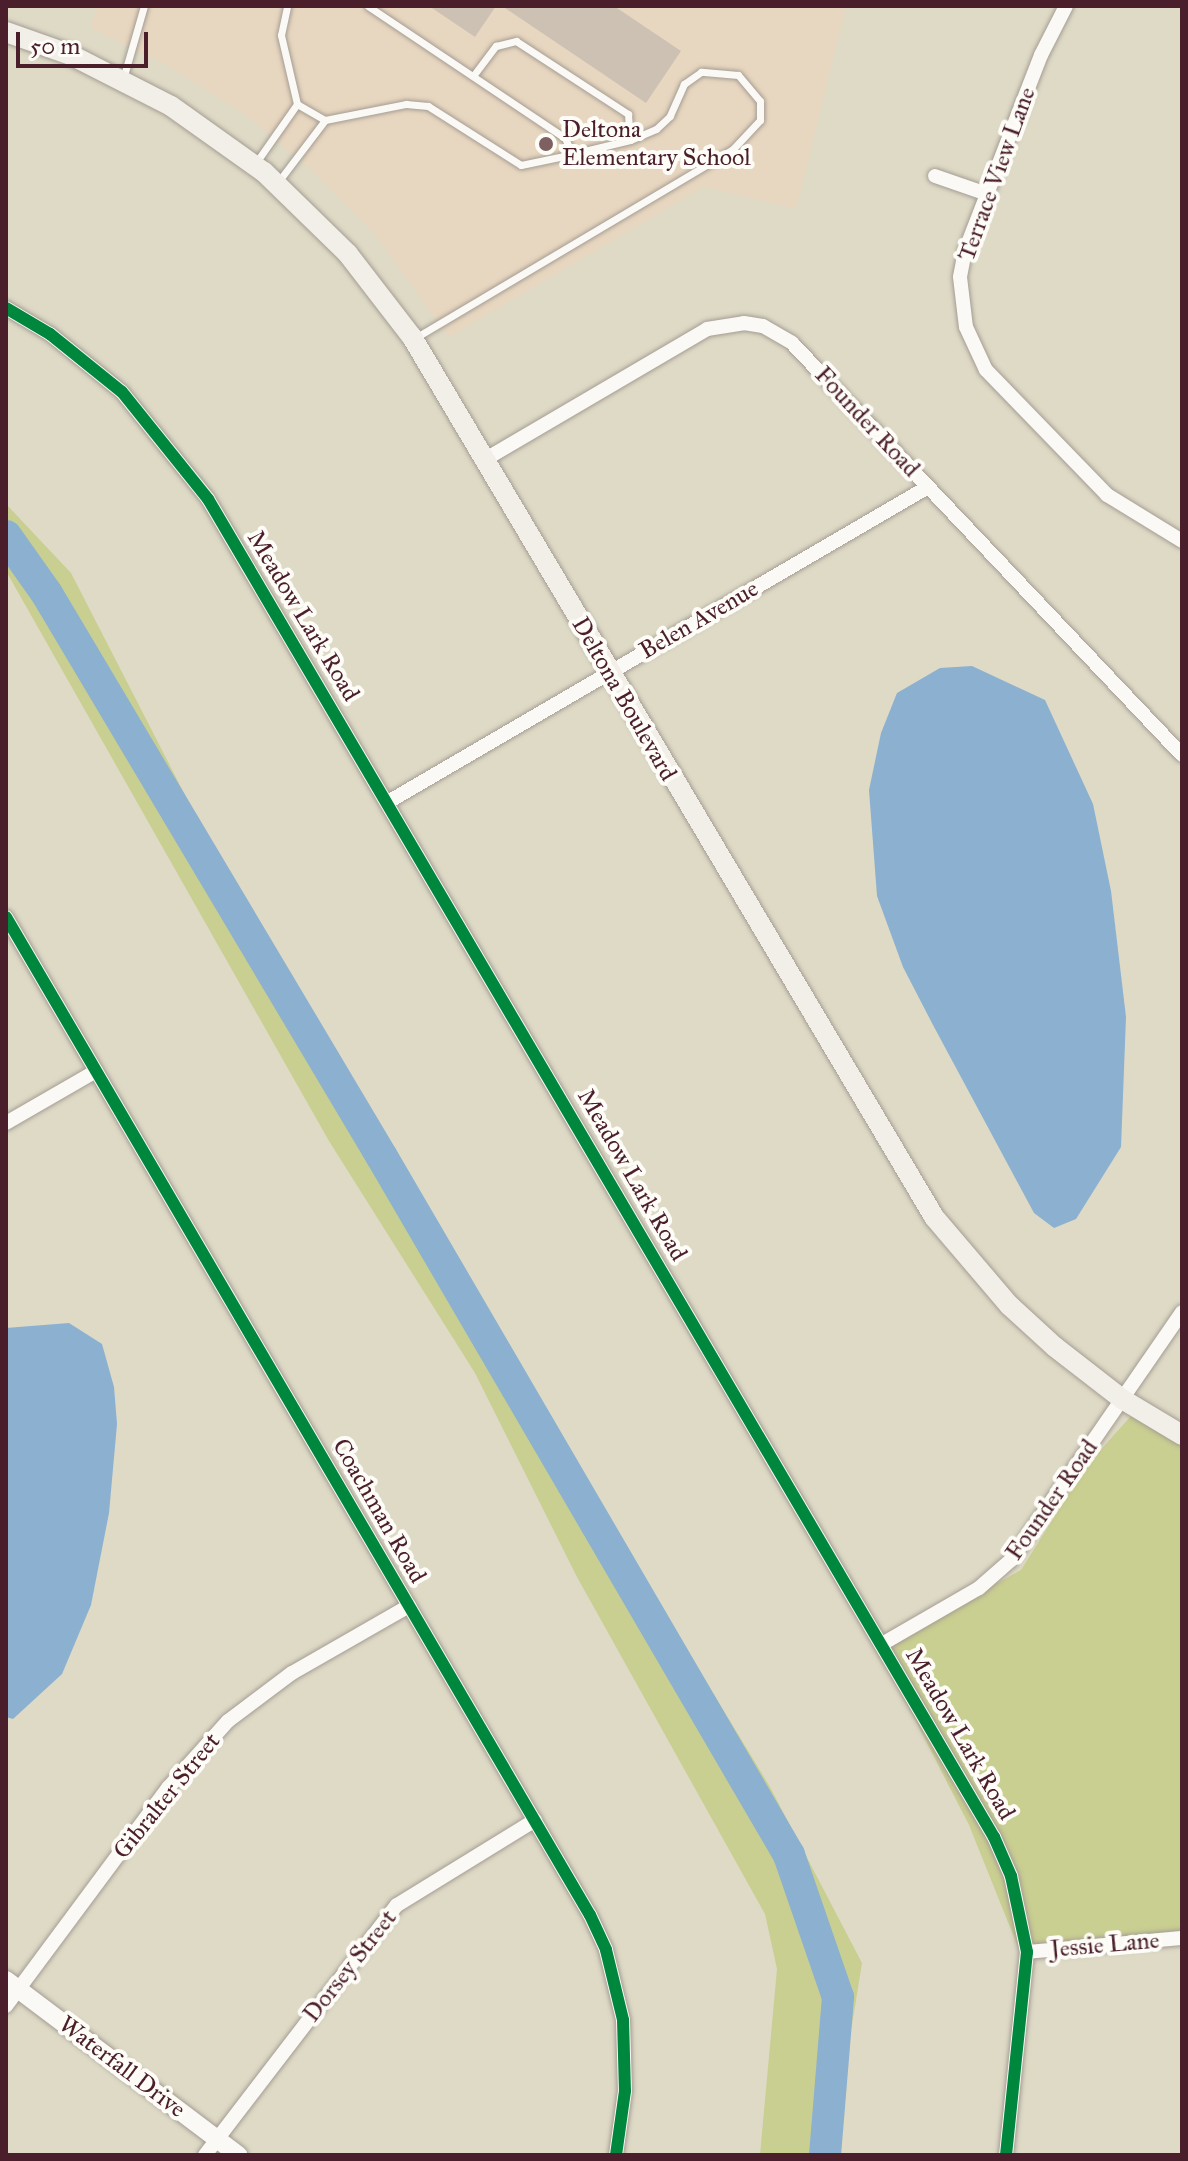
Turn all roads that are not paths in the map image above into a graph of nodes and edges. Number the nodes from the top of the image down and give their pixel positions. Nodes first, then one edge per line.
1 (144, 6) edge
2 (287, 6) edge
3 (368, 6) edge
4 (1066, 6) edge
5 (6, 32) edge
6 (473, 76) junction
7 (123, 79) junction
8 (297, 104) junction
9 (325, 120) junction
10 (630, 140) junction
11 (564, 156) junction
12 (254, 165) junction
13 (935, 176) dead end
14 (277, 183) junction
15 (987, 194) junction
16 (6, 308) edge
17 (413, 339) junction
18 (484, 460) junction
19 (928, 487) junction
20 (1180, 535) edge
21 (609, 673) junction
22 (1182, 755) edge
23 (388, 802) junction
24 (6, 917) edge
25 (96, 1071) junction
26 (6, 1123) edge
27 (1182, 1312) edge
28 (1122, 1399) junction
29 (1182, 1435) edge
30 (409, 1606) junction
31 (882, 1644) junction
32 (535, 1820) junction
33 (1182, 1938) edge
34 (1027, 1952) junction
35 (12, 1985) edge
36 (6, 2006) edge
37 (217, 2139) junction
38 (205, 2155) edge
39 (238, 2155) edge
40 (616, 2155) edge
41 (1006, 2155) edge

1 - 7 lane
2 - 8 lane
3 - 6 lane
4 - 15 street, Terrace View Lane
5 - 7 main road, Deltona Boulevard
6 - 10 lane
6 - 11 lane
7 - 12 main road, Deltona Boulevard
8 - 9 lane
8 - 12 lane
9 - 11 lane
9 - 14 lane
10 - 11 lane
10 - 17 lane
12 - 14 main road, Deltona Boulevard
13 - 15 street
14 - 17 main road, Deltona Boulevard
15 - 20 street, Terrace View Lane
16 - 23 street, Meadow Lark Road
17 - 18 main road, Deltona Boulevard
18 - 19 street, Founder Road
18 - 21 main road, Deltona Boulevard
19 - 21 street, Belen Avenue
19 - 22 street, Founder Road
21 - 23 street, Belen Avenue
21 - 28 main road, Deltona Boulevard
23 - 31 street, Meadow Lark Road
24 - 25 street, Coachman Road
25 - 26 street
25 - 30 street, Coachman Road
27 - 28 street, Founder Road
28 - 29 main road, Deltona Boulevard
28 - 31 street, Founder Road
30 - 32 street, Coachman Road
30 - 35 street, Gibralter Street
31 - 34 street, Meadow Lark Road
32 - 37 street, Dorsey Street
32 - 40 street, Coachman Road
33 - 34 street, Jessie Lane
34 - 41 street, Meadow Lark Road
35 - 36 street, Gibralter Street
35 - 37 street, Waterfall Drive
37 - 38 street, Dorsey Street
37 - 39 street, Waterfall Drive

